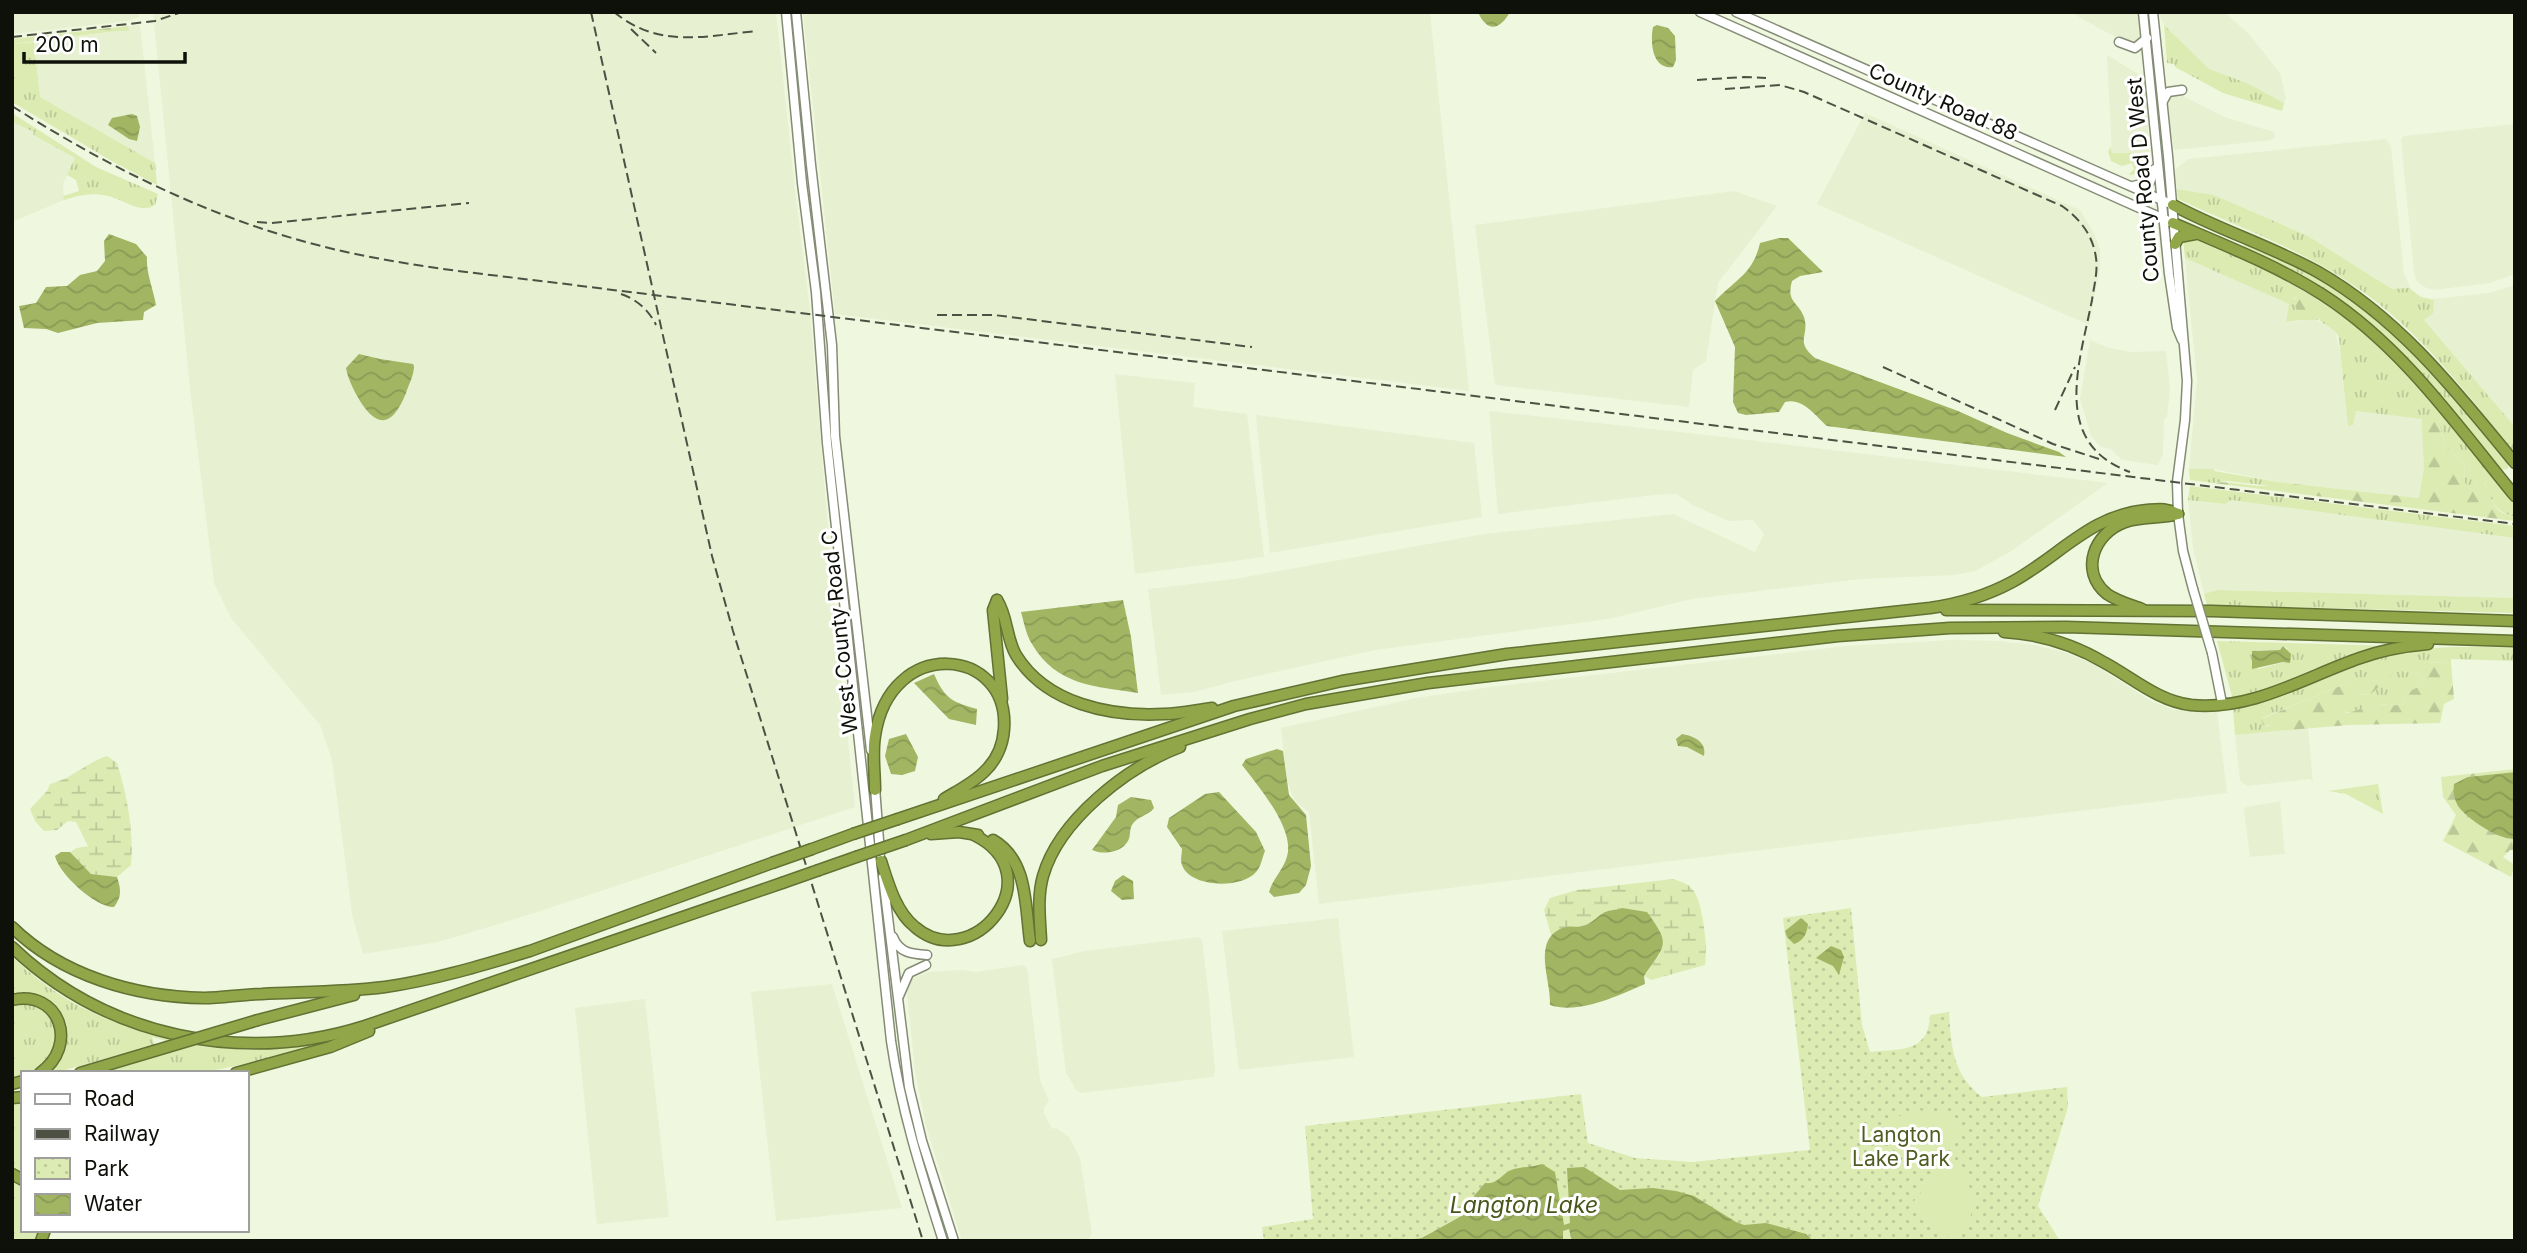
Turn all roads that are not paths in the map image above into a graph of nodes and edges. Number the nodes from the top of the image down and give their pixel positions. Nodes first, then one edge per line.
1 (786, 12) edge
2 (796, 12) edge
3 (1700, 12) edge
4 (1736, 12) edge
5 (2143, 12) edge
6 (2153, 12) edge
7 (2147, 38) junction
8 (2119, 42) dead end
9 (2182, 90) dead end
10 (2163, 104) junction
11 (2157, 159) junction
12 (2129, 186) junction
13 (2161, 200) junction
14 (2173, 205) junction
15 (2168, 221) junction
16 (2198, 233) junction
17 (2175, 244) junction
18 (2183, 343) junction
19 (830, 420) junction
20 (2515, 463) edge
21 (2515, 496) edge
22 (2179, 514) junction
23 (1917, 609) junction
24 (2148, 611) junction
25 (2515, 621) edge
26 (1919, 629) junction
27 (2491, 641) junction
28 (2515, 641) edge
29 (2221, 703) junction
30 (1234, 706) junction
31 (1004, 716) junction
32 (1250, 719) junction
33 (875, 790) junction
34 (927, 808) junction
35 (974, 835) junction
36 (909, 838) junction
37 (881, 861) junction
38 (12, 927) edge
39 (890, 928) junction
40 (1041, 940) dead end
41 (1030, 941) dead end
42 (12, 947) edge
43 (927, 955) dead end
44 (926, 965) dead end
45 (385, 987) junction
46 (474, 990) junction
47 (898, 999) junction
48 (12, 1000) edge
49 (267, 1064) junction
50 (42, 1071) edge
51 (87, 1071) edge
52 (234, 1071) edge
53 (243, 1071) edge
54 (943, 1241) edge
55 (954, 1241) edge

1 - 19 main road, West County Road C
2 - 19 main road, West County Road C
3 - 15 main road, County Road 88
4 - 12 main road, County Road 88
5 - 7 main road, County Road D West
6 - 10 main road, County Road D West
7 - 8 main road
7 - 11 main road, County Road D West
9 - 10 main road
10 - 14 main road, County Road D West
11 - 12 main road
11 - 13 main road, County Road D West
12 - 13 main road, County Road 88
13 - 14 main road, County Road 88
13 - 15 main road, County Road D West
14 - 15 main road, County Road D West
14 - 20 highway
15 - 16 highway
15 - 17 main road, County Road D West
15 - 18 main road, County Road D West
16 - 17 highway
16 - 21 highway
17 - 18 main road, County Road D West
18 - 22 main road, County Road D West
19 - 33 main road, West County Road C
19 - 54 main road, West County Road C
22 - 23 highway
22 - 24 highway
22 - 29 main road, County Road D West, bridge
23 - 24 highway
23 - 30 highway
24 - 25 highway
26 - 27 highway
26 - 29 highway
26 - 32 highway
27 - 28 highway
27 - 29 highway
30 - 31 highway
30 - 34 highway
31 - 33 highway
31 - 34 highway
32 - 36 highway
32 - 40 highway
33 - 37 main road, West County Road C
34 - 45 highway, bridge
35 - 36 highway
35 - 37 highway
35 - 41 highway
36 - 46 highway, bridge
37 - 39 main road, West County Road C
38 - 45 highway
39 - 43 main road
39 - 47 main road, West County Road C
42 - 46 highway
44 - 47 main road
45 - 51 highway, bridge
46 - 49 highway
47 - 55 main road, West County Road C
48 - 50 highway
49 - 52 highway
49 - 53 highway

